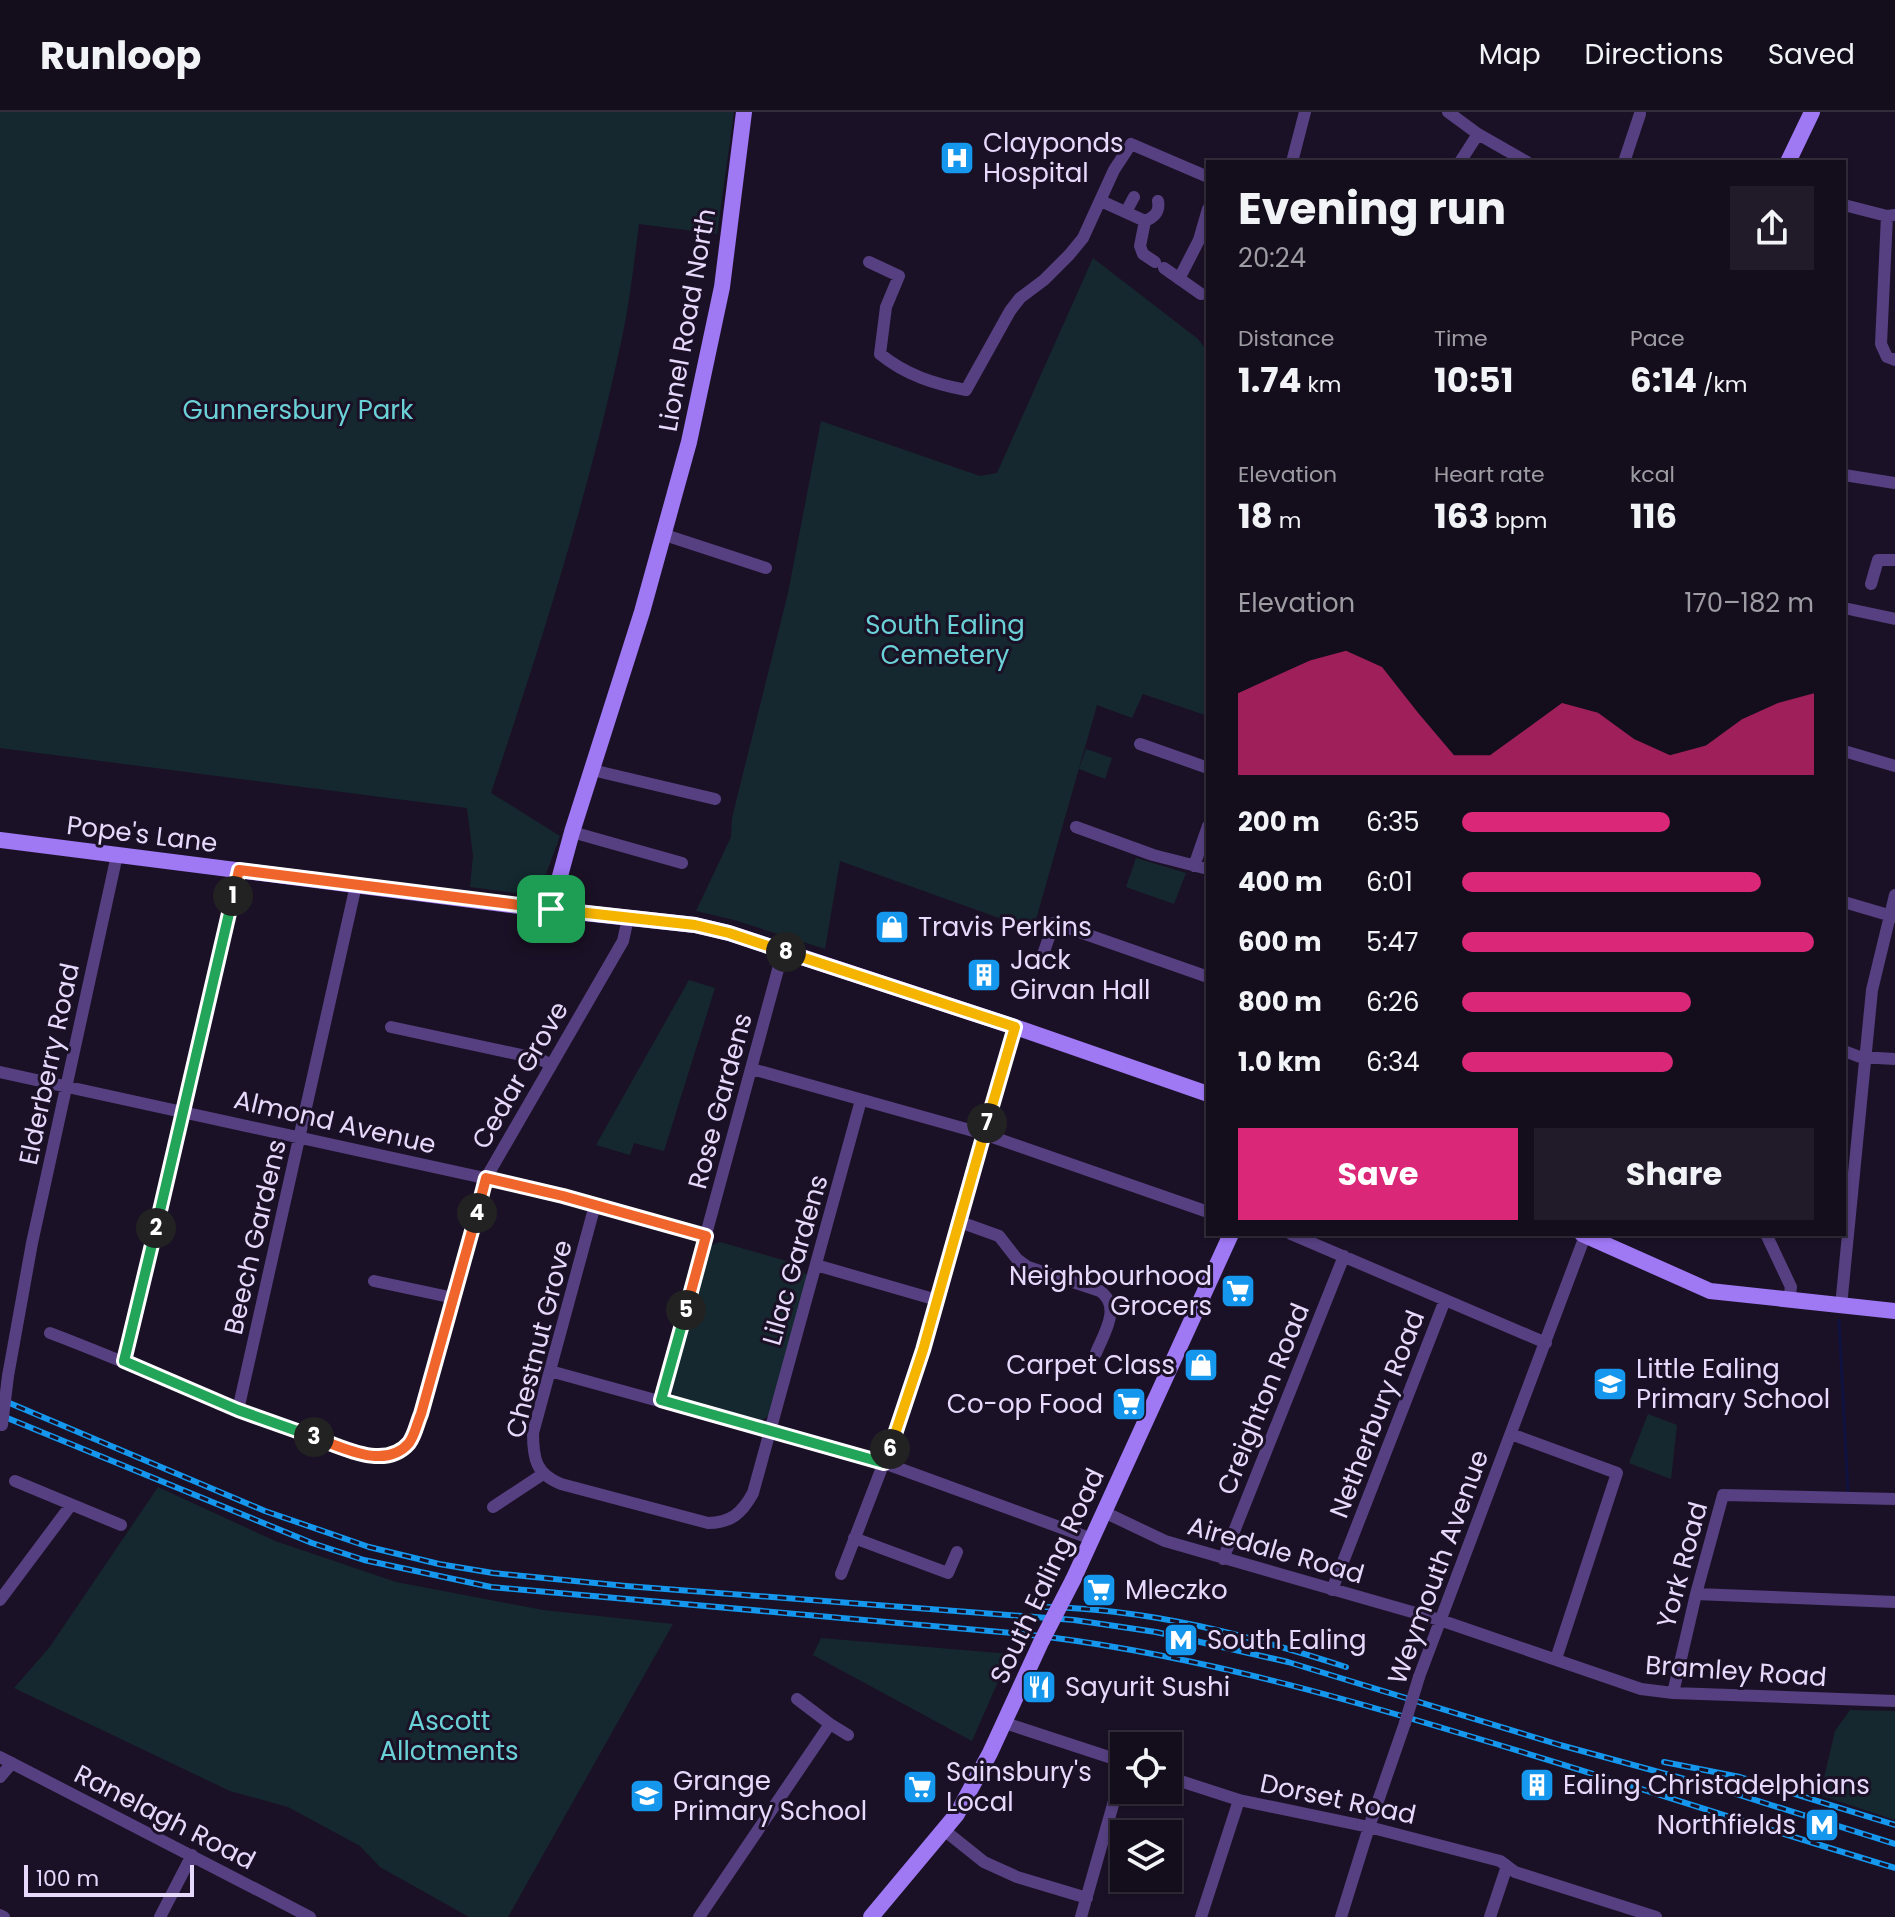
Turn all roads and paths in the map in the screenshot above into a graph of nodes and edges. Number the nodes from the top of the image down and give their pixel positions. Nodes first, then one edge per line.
1 (744, 112) edge
2 (1305, 112) edge
3 (1448, 112) edge
4 (1812, 112) edge
5 (1640, 114) edge
6 (1478, 134) junction
7 (1293, 160) edge
8 (1461, 160) edge
9 (1524, 160) edge
10 (1625, 160) edge
11 (1789, 160) edge
12 (1206, 176) edge
13 (1134, 197) dead end
14 (1101, 201) junction
15 (1158, 201) dead end
16 (1846, 205) edge
17 (1126, 212) junction
18 (1891, 215) edge
19 (1206, 216) edge
20 (1145, 221) junction
21 (869, 262) dead end
22 (1179, 279) junction
23 (1201, 294) dead end
24 (1895, 360) edge
25 (1846, 475) edge
26 (1895, 483) edge
27 (665, 535) junction
28 (1895, 560) edge
29 (766, 568) dead end
30 (1846, 608) edge
31 (1865, 612) junction
32 (1895, 619) edge
33 (1140, 744) dead end
34 (1846, 752) edge
35 (1895, 766) edge
36 (1206, 767) edge
37 (592, 770) junction
38 (715, 799) dead end
39 (1076, 827) dead end
40 (572, 832) junction
41 (1206, 832) edge
42 (0, 840) edge
43 (117, 855) junction
44 (682, 863) dead end
45 (1194, 866) junction
46 (1206, 869) edge
47 (239, 870) junction
48 (356, 885) junction
49 (1895, 895) edge
50 (1846, 903) edge
51 (551, 909) junction
52 (1892, 916) edge
53 (628, 918) junction
54 (783, 951) junction
55 (1041, 960) dead end
56 (1206, 976) edge
57 (391, 1027) dead end
58 (1015, 1027) junction
59 (1846, 1052) edge
60 (1867, 1058) junction
61 (1895, 1059) edge
62 (551, 1065) junction
63 (752, 1069) junction
64 (0, 1072) edge
65 (66, 1086) junction
66 (1206, 1093) edge
67 (861, 1100) junction
68 (183, 1111) junction
69 (984, 1134) junction
70 (300, 1137) junction
71 (486, 1178) junction
72 (595, 1205) junction
73 (1206, 1211) edge
74 (960, 1222) junction
75 (706, 1236) junction
76 (1230, 1236) edge
77 (1296, 1236) edge
78 (1583, 1236) edge
79 (1585, 1236) edge
80 (1767, 1236) edge
81 (1344, 1256) junction
82 (816, 1265) junction
83 (374, 1281) dead end
84 (454, 1298) junction
85 (937, 1300) junction
86 (1445, 1300) junction
87 (1789, 1300) junction
88 (1841, 1306) junction
89 (1895, 1311) edge
90 (50, 1333) dead end
91 (1546, 1343) junction
92 (1096, 1353) dead end
93 (124, 1361) junction
94 (550, 1371) junction
95 (661, 1400) junction
96 (238, 1410) junction
97 (1, 1429) edge
98 (770, 1432) junction
99 (1511, 1434) junction
100 (884, 1463) junction
101 (543, 1474) junction
102 (15, 1481) dead end
103 (1895, 1499) edge
104 (71, 1505) junction
105 (493, 1507) dead end
106 (1104, 1512) junction
107 (121, 1525) dead end
108 (854, 1538) junction
109 (1092, 1539) junction
110 (957, 1552) dead end
111 (1223, 1559) junction
112 (841, 1574) dead end
113 (1332, 1590) junction
114 (1696, 1594) junction
115 (0, 1600) edge
116 (1895, 1602) edge
117 (1440, 1620) junction
118 (1556, 1659) junction
119 (1673, 1693) junction
120 (797, 1699) dead end
121 (1895, 1701) edge
122 (1005, 1723) junction
123 (830, 1724) junction
124 (848, 1735) dead end
125 (1110, 1759) edge
126 (6, 1760) edge
127 (0, 1777) edge
128 (1182, 1782) edge
129 (1239, 1800) junction
130 (1113, 1804) edge
131 (1369, 1827) junction
132 (944, 1830) junction
133 (192, 1855) junction
134 (1504, 1863) junction
135 (1087, 1898) junction
136 (879, 1914) edge
137 (160, 1917) edge
138 (310, 1917) edge
139 (699, 1917) edge
140 (1081, 1917) edge
141 (1201, 1917) edge
142 (1341, 1917) edge
143 (1490, 1917) edge
144 (1656, 1917) edge

1 - 27 main road, Lionel Road North
2 - 7 street
3 - 6 street
4 - 11 main road
5 - 10 street
6 - 8 street
6 - 9 street
12 - 14 street
13 - 17 street
14 - 17 street
14 - 21 street
15 - 20 street
16 - 18 street
17 - 20 street
18 - 24 street
19 - 22 street
20 - 22 street
22 - 23 street
25 - 26 street
27 - 29 street
27 - 37 main road, Lionel Road North
28 - 31 street
30 - 31 street
31 - 32 street
33 - 36 street
34 - 35 street
37 - 38 street
37 - 40 main road, Lionel Road North
39 - 45 street
40 - 44 street
40 - 51 main road, Lionel Road North
41 - 45 street
42 - 43 main road, Pope's Lane
43 - 47 main road, Pope's Lane
43 - 65 street, Elderberry Road
45 - 46 street
47 - 48 main road, Pope's Lane
47 - 68 street
48 - 51 main road, Pope's Lane
48 - 70 street, Beech Gardens
49 - 52 street
50 - 52 street
51 - 53 main road, Pope's Lane
52 - 60 street
53 - 54 main road, Pope's Lane
53 - 62 street, Cedar Grove
54 - 58 main road, Pope's Lane
54 - 63 street, Rose Gardens
55 - 56 street
57 - 62 street
58 - 66 main road, Pope's Lane
58 - 69 street
59 - 60 street
60 - 61 street
60 - 88 street
62 - 71 street, Cedar Grove
63 - 67 street
63 - 75 street, Rose Gardens
64 - 65 street, Almond Avenue
65 - 68 street, Almond Avenue
65 - 97 street, Elderberry Road, bridge
67 - 69 street
67 - 82 street, Lilac Gardens
68 - 70 street, Almond Avenue
68 - 93 street
69 - 73 street
69 - 74 street
70 - 71 street, Almond Avenue
70 - 96 street, Beech Gardens
71 - 72 street, Almond Avenue
71 - 84 street, Cedar Grove
72 - 75 street, Almond Avenue
72 - 94 street, Chestnut Grove
74 - 85 street
74 - 92 street
75 - 95 street, Rose Gardens
76 - 106 main road, South Ealing Road
77 - 81 street
78 - 91 street, Weymouth Avenue
79 - 87 main road
80 - 87 street
81 - 86 street
81 - 111 street, Creighton Road
82 - 85 street
82 - 98 street, Lilac Gardens
83 - 84 street
84 - 96 street, Cedar Grove
85 - 100 street
86 - 91 street
86 - 113 street, Netherbury Road
87 - 88 main road
88 - 89 main road
90 - 93 street, Cedar Grove
91 - 99 street, Weymouth Avenue
93 - 96 street, Cedar Grove
94 - 95 street
94 - 101 street, Chestnut Grove
95 - 98 street
98 - 100 street
98 - 101 street, Chestnut Grove
99 - 117 street, Weymouth Avenue
99 - 118 street
100 - 108 street
100 - 109 street
101 - 105 street
102 - 104 street
103 - 114 street, York Road
104 - 107 street
104 - 115 street
106 - 109 main road, South Ealing Road
106 - 111 street, Airedale Road
108 - 110 street
108 - 112 street
109 - 122 main road, South Ealing Road, bridge
111 - 113 street, Airedale Road
113 - 117 street, Airedale Road
114 - 116 street
114 - 119 street, York Road
117 - 118 street, Bramley Road
117 - 131 street, Weymouth Avenue, bridge
118 - 119 street, Bramley Road
119 - 121 street, Bramley Road
120 - 123 street
122 - 125 street
122 - 132 main road, South Ealing Road
123 - 124 street
123 - 139 street
126 - 127 street
126 - 133 street, Ranelagh Road
128 - 129 street, Dorset Road
129 - 131 street, Dorset Road
129 - 141 street
130 - 135 street
131 - 134 street, Dorset Road
131 - 142 street, Weymouth Avenue
132 - 135 street
132 - 136 main road, South Ealing Road
133 - 137 street
133 - 138 street, Ranelagh Road
134 - 143 street
134 - 144 street, Dorset Road
135 - 140 street

